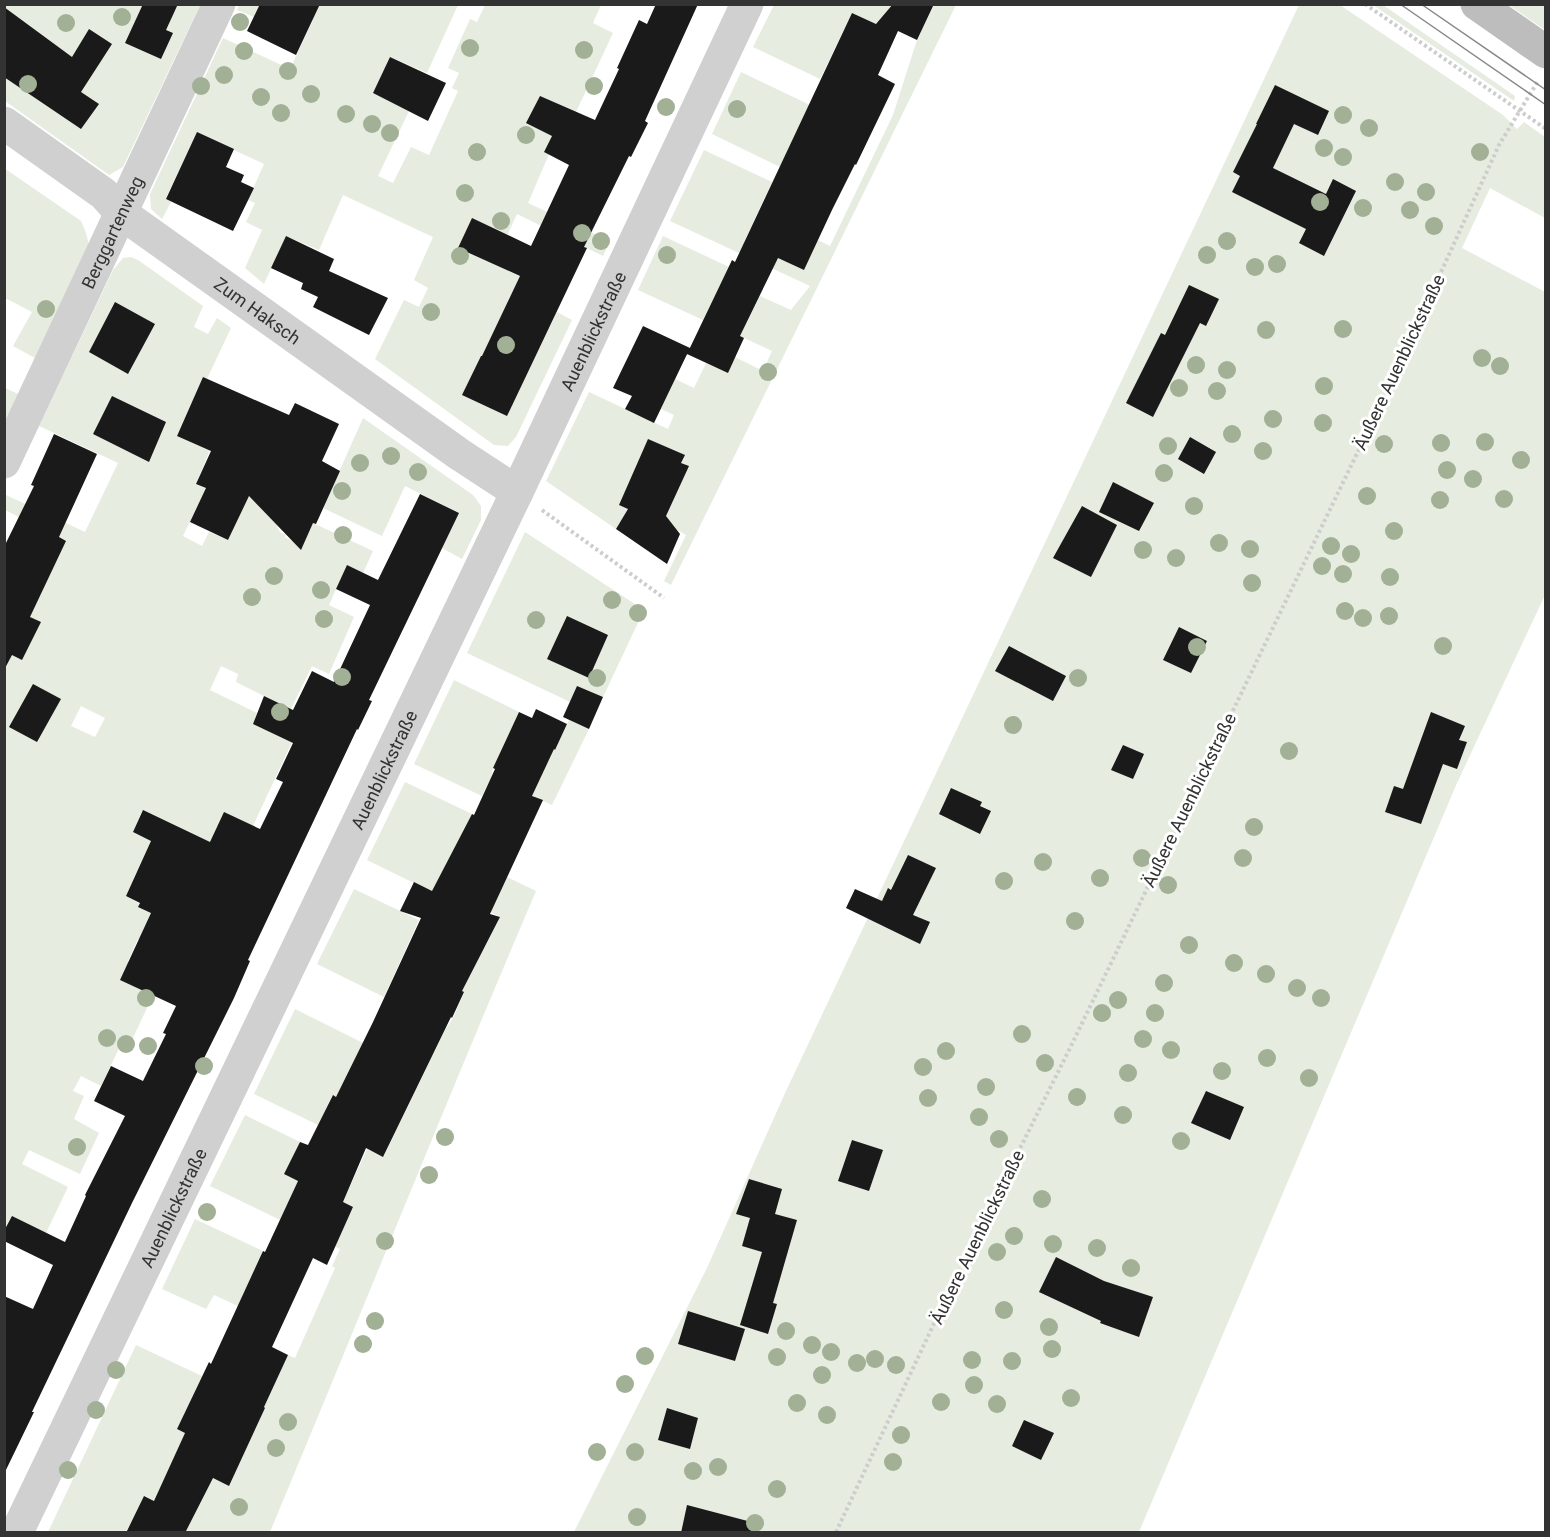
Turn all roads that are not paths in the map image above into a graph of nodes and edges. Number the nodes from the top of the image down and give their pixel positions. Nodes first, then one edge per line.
1 (219, 4) edge
2 (747, 4) edge
3 (1477, 4) edge
4 (1543, 64) edge
5 (4, 123) edge
6 (121, 213) junction
7 (4, 462) edge
8 (517, 492) junction
9 (17, 1533) edge

1 - 6 street, Berggartenweg
2 - 8 street, Auenblickstraße
3 - 4 street
5 - 6 street, Zum Haksch
6 - 7 street, Berggartenweg
6 - 8 street, Zum Haksch
8 - 9 street, Auenblickstraße

